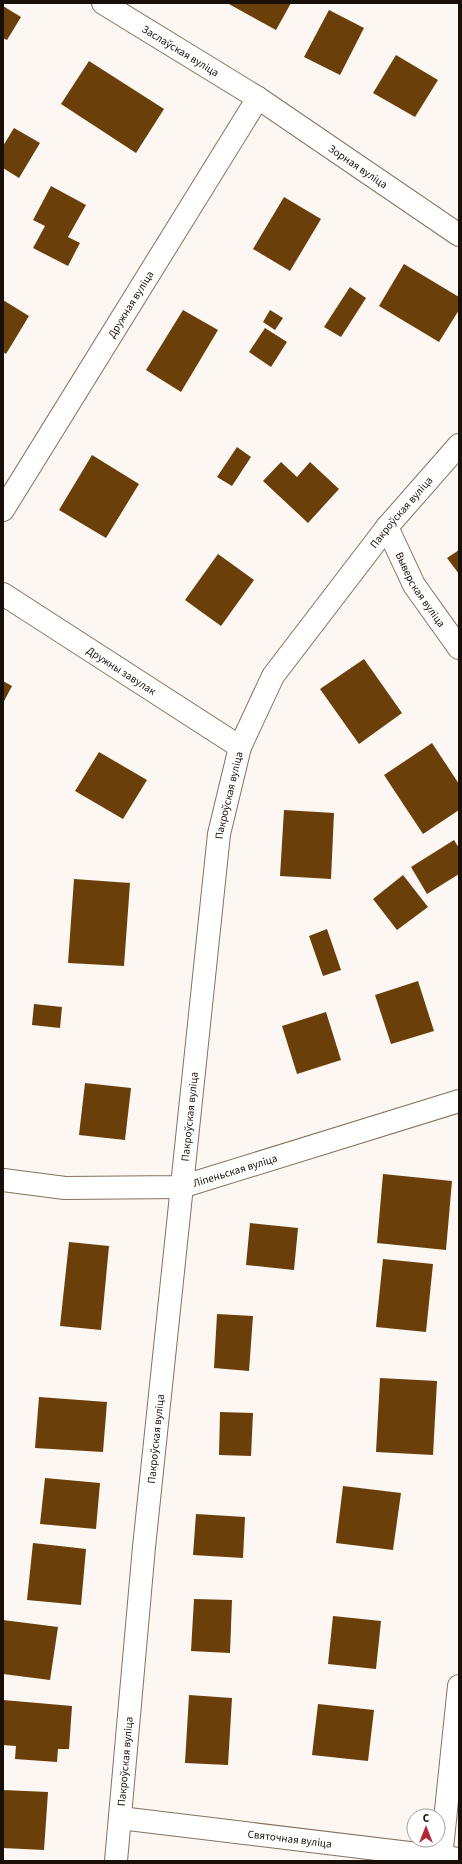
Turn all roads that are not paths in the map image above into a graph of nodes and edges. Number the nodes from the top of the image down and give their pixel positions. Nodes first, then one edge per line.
1 (103, 3) edge
2 (258, 98) junction
3 (459, 235) edge
4 (459, 445) edge
5 (3, 510) edge
6 (387, 527) junction
7 (3, 594) edge
8 (459, 648) edge
9 (240, 747) junction
10 (459, 1101) edge
11 (3, 1180) edge
12 (181, 1186) junction
13 (459, 1686) edge
14 (120, 1818) junction
15 (450, 1858) edge
16 (116, 1861) edge

1 - 2 street, Заслаўская вуліца
2 - 3 street, Зорная вуліца
2 - 5 street, Дружная вуліца
4 - 6 street, Пакроўская вуліца
6 - 8 street, Выверская вуліца
6 - 9 street, Пакроўская вуліца
7 - 9 street, Дружны завулак
9 - 12 street, Пакроўская вуліца
10 - 12 street, Ліпеньская вуліца
11 - 12 street, Ліпеньская вуліца
12 - 14 street, Пакроўская вуліца
13 - 15 street
14 - 15 street, Святочная вуліца
14 - 16 street, Пакроўская вуліца

